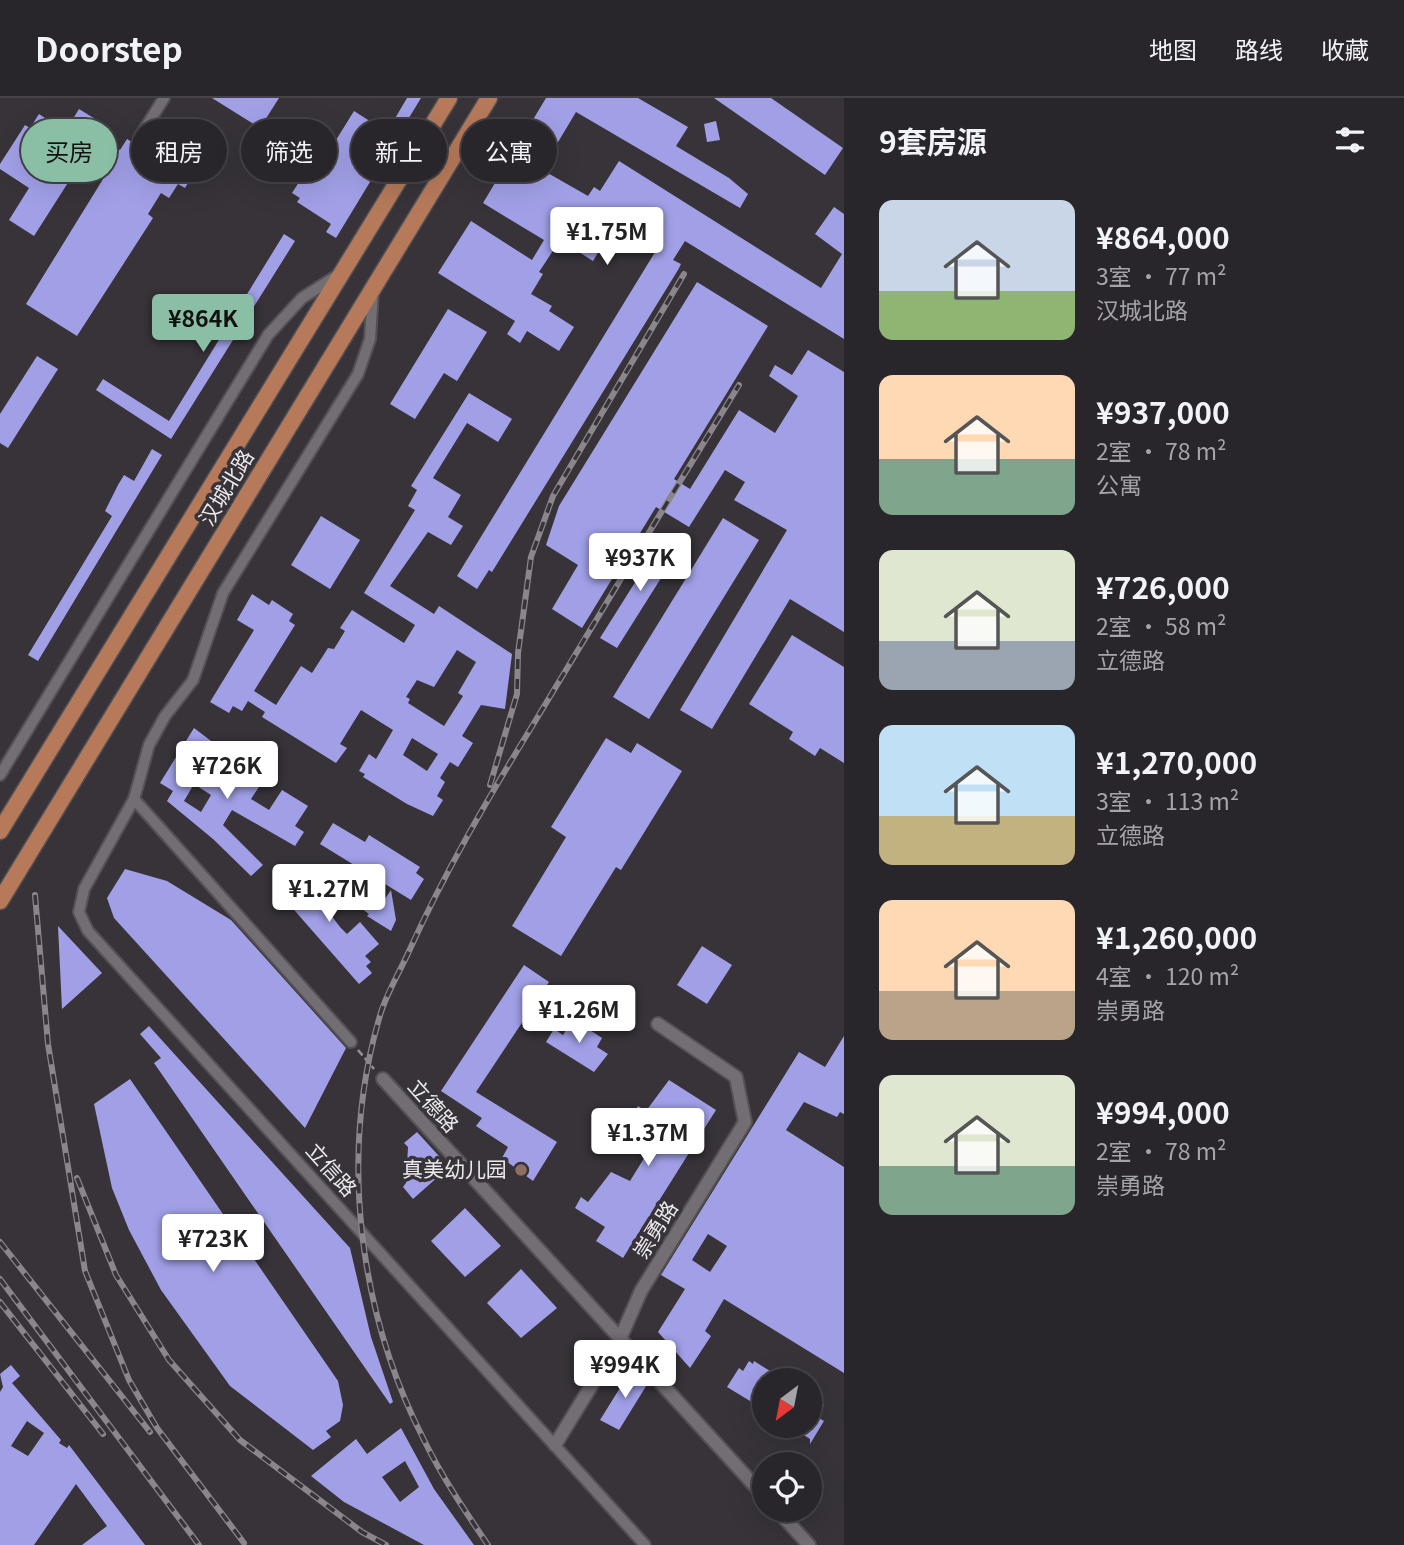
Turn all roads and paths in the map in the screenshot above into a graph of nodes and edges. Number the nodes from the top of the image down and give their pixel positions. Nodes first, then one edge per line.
1 (164, 98) edge
2 (449, 98) edge
3 (489, 98) edge
4 (151, 119) edge
5 (340, 273) junction
6 (374, 288) junction
7 (0, 775) edge
8 (134, 799) junction
9 (0, 831) edge
10 (0, 901) edge
11 (658, 1024) dead end
12 (351, 1042) joint
13 (383, 1079) joint
14 (620, 1339) junction
15 (555, 1445) junction
16 (752, 1483) edge
17 (788, 1522) edge
18 (645, 1545) edge
19 (809, 1545) edge

1 - 4 street
2 - 5 main road, 汉城北路
3 - 6 main road, 汉城北路
5 - 7 street
5 - 9 main road, 汉城北路
6 - 8 street, 立信路
6 - 10 main road, 汉城北路
8 - 12 street
8 - 15 street, 立信路
11 - 14 street, 崇勇路
12 - 13 path, 立德路
13 - 14 street, 立德路
14 - 15 street, 崇勇路
14 - 16 street, 立德路
15 - 18 street, 立信路
17 - 19 street

